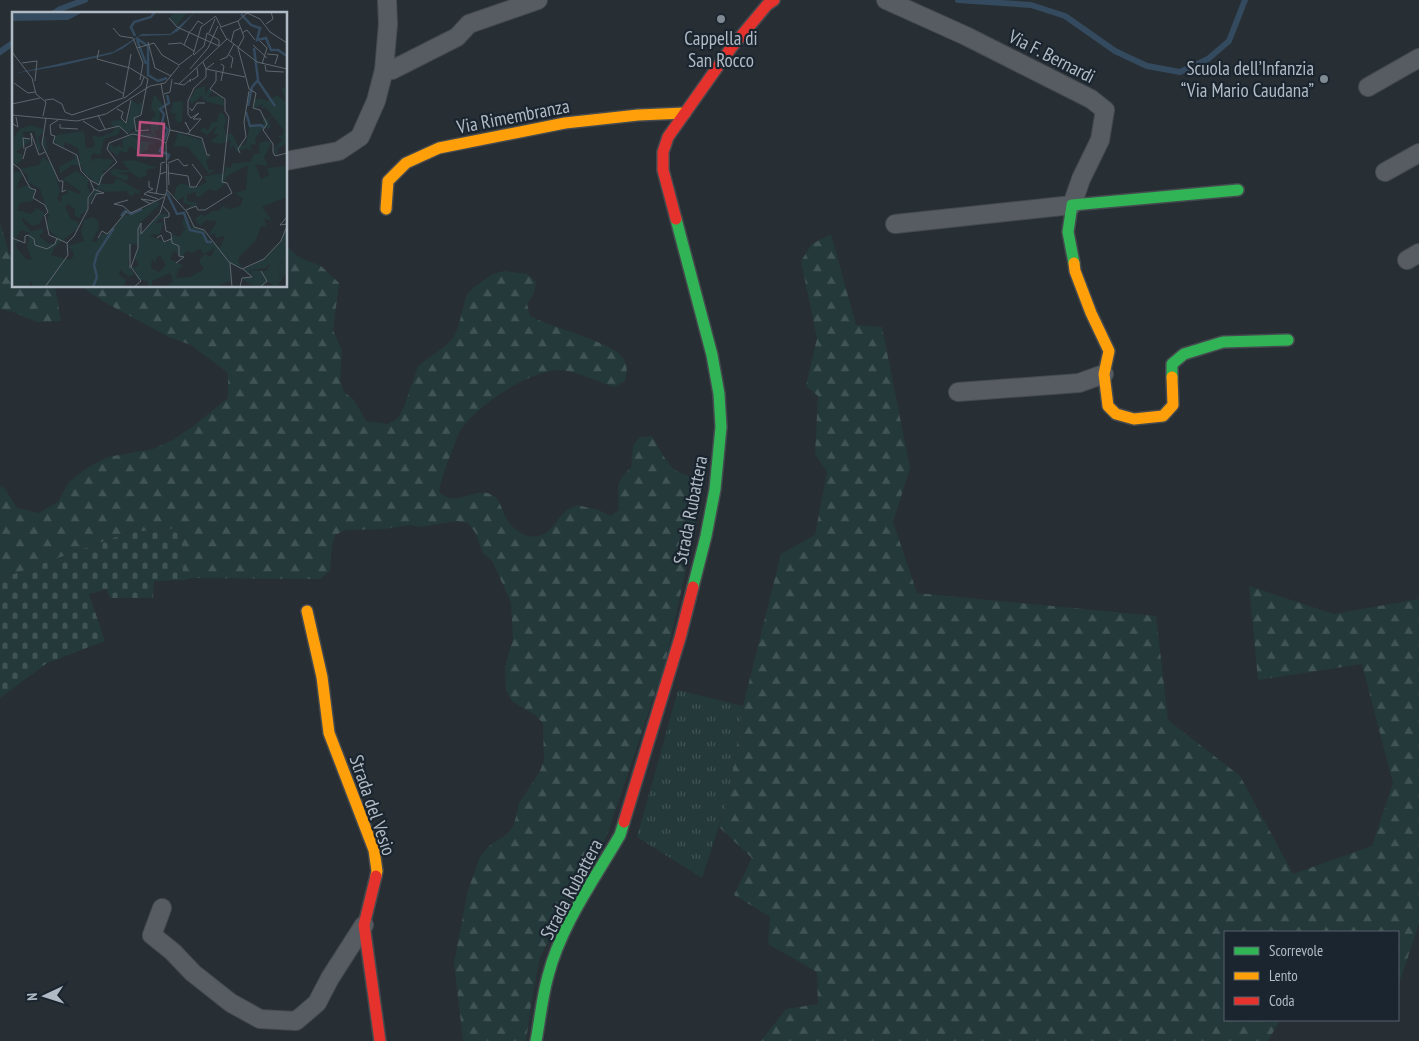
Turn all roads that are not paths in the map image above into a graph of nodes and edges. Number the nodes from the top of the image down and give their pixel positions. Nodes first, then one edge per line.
1 (387, 0) edge
2 (538, 0) edge
3 (886, 0) edge
4 (764, 2) edge
5 (1419, 58) edge
6 (384, 70) junction
7 (1368, 87) dead end
8 (685, 113) junction
9 (1419, 153) edge
10 (288, 161) edge
11 (1385, 172) dead end
12 (1238, 190) dead end
13 (1072, 205) junction
14 (386, 210) dead end
15 (895, 224) dead end
16 (1288, 340) dead end
17 (1104, 374) junction
18 (958, 392) dead end
19 (307, 611) dead end
20 (162, 908) dead end
21 (364, 925) junction
22 (380, 1041) edge
23 (536, 1041) edge

1 - 6 street
2 - 6 street
3 - 13 street, Via F. Bernardi
4 - 8 street, Strada Rubattera
5 - 7 street
6 - 10 street
8 - 14 street, Via Rimembranza
8 - 23 street, Strada Rubattera
9 - 11 street
12 - 13 street
13 - 15 street
13 - 17 street, Via F. Bernardi
16 - 17 street, Via F. Bernardi
17 - 18 street
19 - 21 street, Strada del Vesio
20 - 21 street
21 - 22 street, Strada del Vesio

